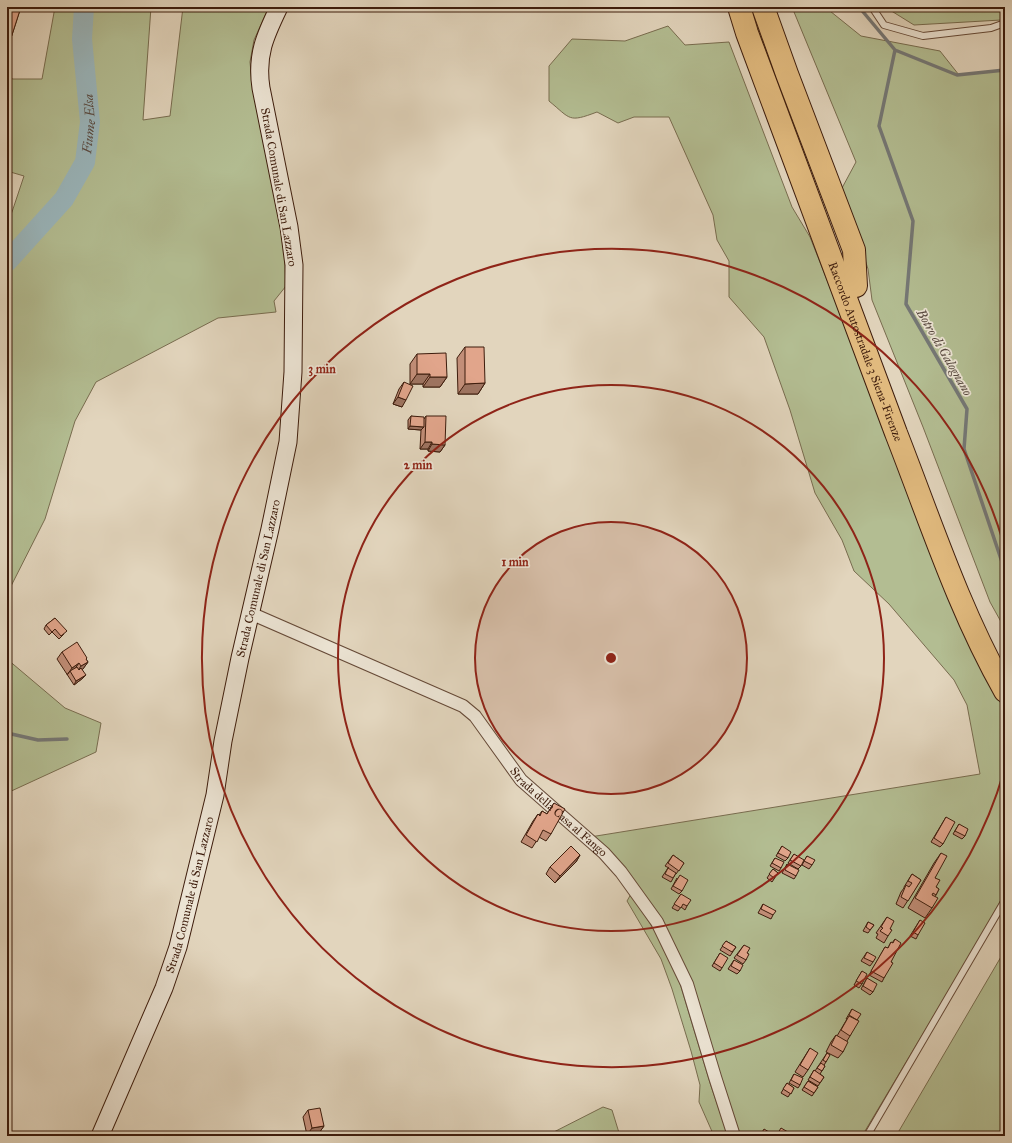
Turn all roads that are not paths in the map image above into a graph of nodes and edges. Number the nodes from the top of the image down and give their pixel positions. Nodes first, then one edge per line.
1 (279, 7) edge
2 (729, 7) edge
3 (739, 7) edge
4 (753, 7) edge
5 (763, 7) edge
6 (872, 7) edge
7 (1005, 23) edge
8 (819, 229) junction
9 (856, 286) junction
10 (250, 613) junction
11 (1005, 663) edge
12 (1005, 691) edge
13 (1005, 900) edge
14 (100, 1136) edge
15 (734, 1136) edge
16 (867, 1136) edge

1 - 10 street, Strada Comunale di San Lazzaro
2 - 8 highway
3 - 8 highway, Raccordo Autostradale 3 Siena-Firenze
4 - 9 highway, Raccordo Autostradale 3 Siena-Firenze
5 - 9 highway
6 - 7 lane
8 - 12 highway, Raccordo Autostradale 3 Siena-Firenze
9 - 11 highway, Raccordo Autostradale 3 Siena-Firenze
10 - 14 street, Strada Comunale di San Lazzaro
10 - 15 street, Strada della Casa al Fango
13 - 16 lane

